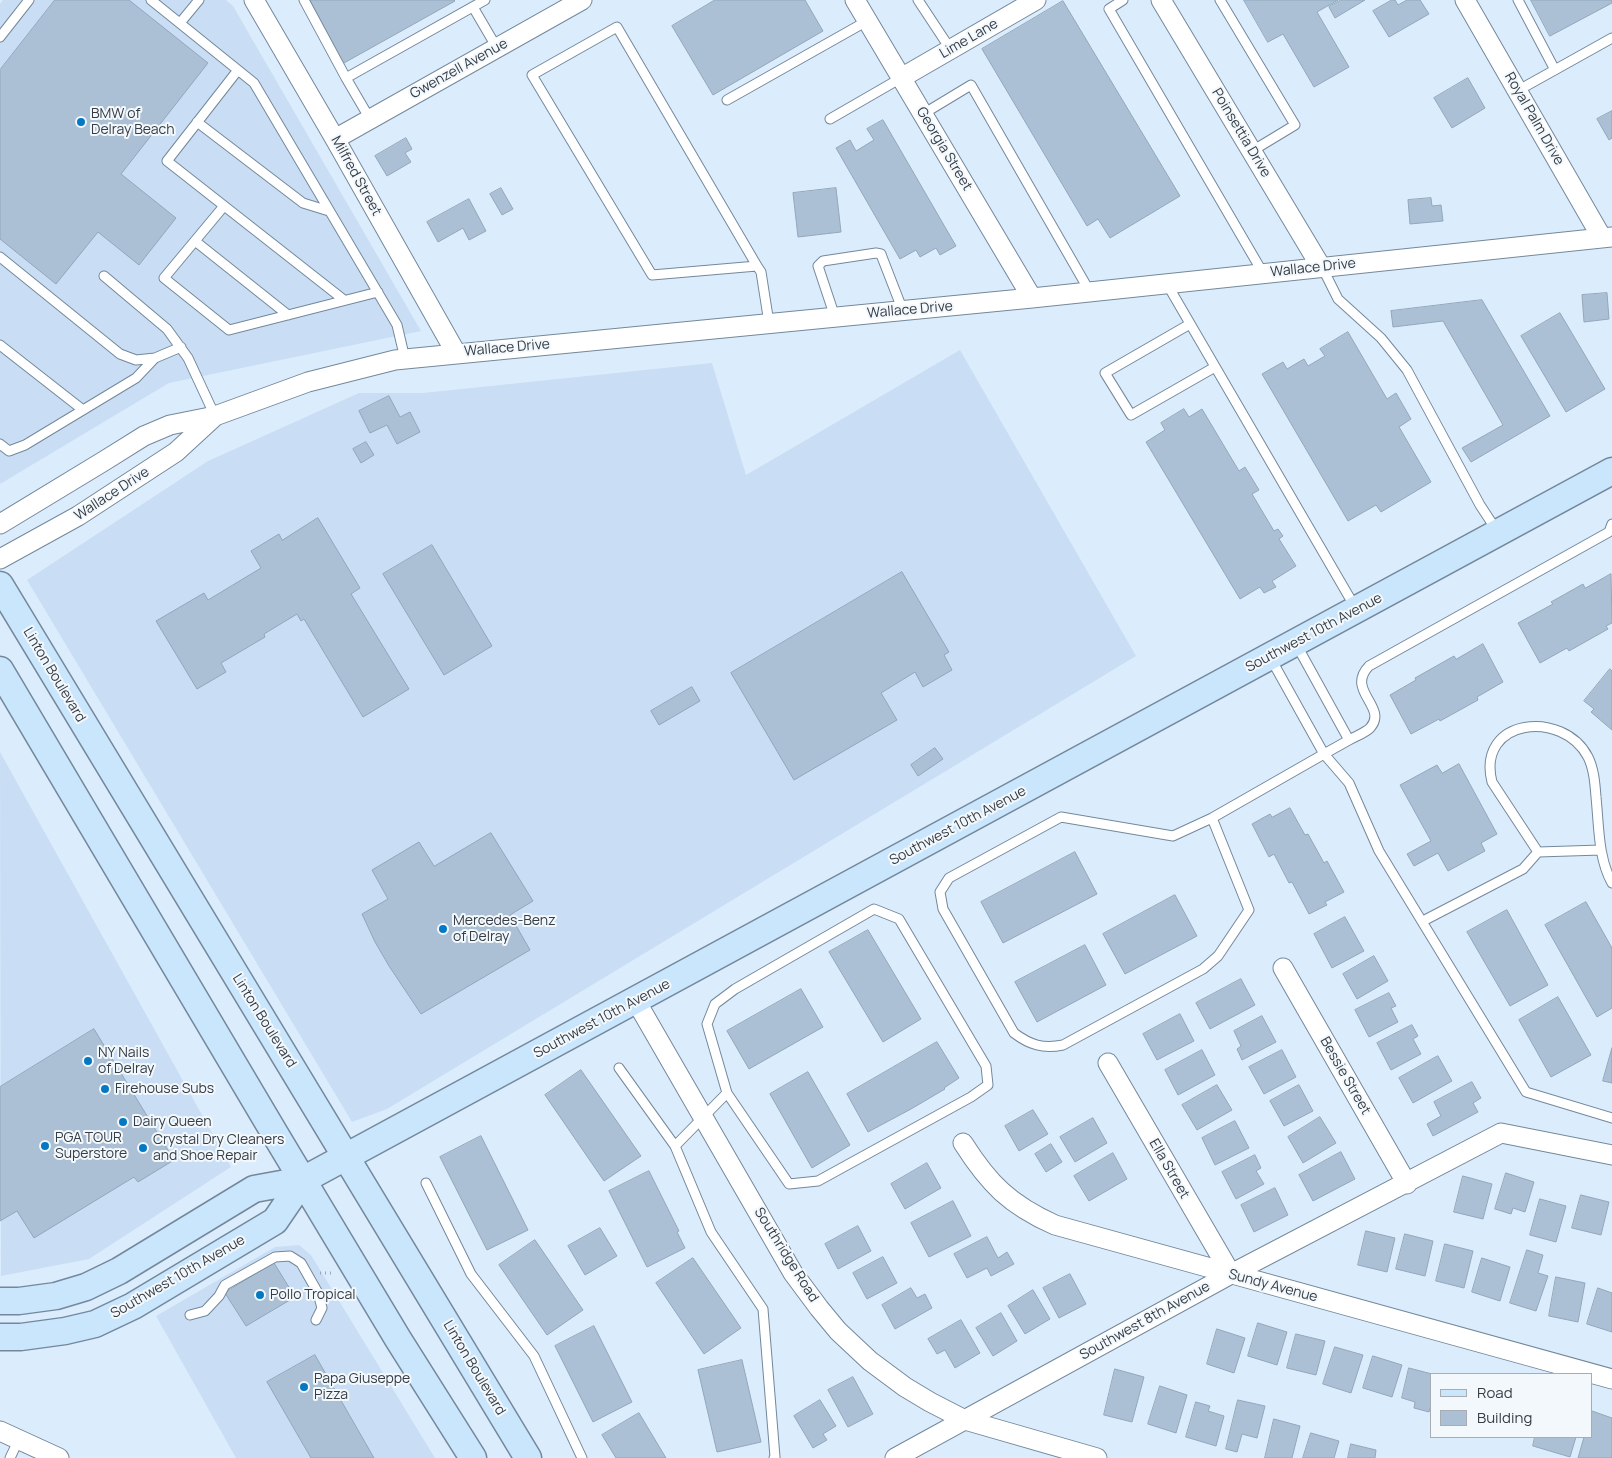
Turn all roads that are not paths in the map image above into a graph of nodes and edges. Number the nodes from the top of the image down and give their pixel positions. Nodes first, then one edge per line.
1 (29, 0) edge
2 (151, 0) edge
3 (199, 0) edge
4 (254, 0) edge
5 (304, 0) edge
6 (485, 0) edge
7 (582, 0) edge
8 (855, 0) edge
9 (918, 0) edge
10 (1123, 0) edge
11 (1161, 0) edge
12 (1220, 0) edge
13 (1465, 0) edge
14 (1518, 0) edge
15 (1033, 1) edge
16 (473, 7) junction
17 (867, 21) junction
18 (180, 23) junction
19 (0, 37) edge
20 (1612, 38) edge
21 (497, 48) junction
22 (951, 50) junction
23 (238, 70) junction
24 (1554, 70) junction
25 (346, 78) junction
26 (901, 78) junction
27 (1517, 91) junction
28 (727, 100) dead end
29 (923, 114) junction
30 (370, 119) junction
31 (830, 119) dead end
32 (197, 122) junction
33 (335, 139) junction
34 (1252, 151) junction
35 (224, 206) junction
36 (329, 211) junction
37 (1607, 238) edge
38 (195, 241) junction
39 (0, 257) edge
40 (757, 266) junction
41 (1321, 267) junction
42 (1263, 273) junction
43 (104, 276) dead end
44 (1167, 284) junction
45 (378, 292) junction
46 (1090, 292) junction
47 (1032, 298) junction
48 (344, 300) junction
49 (903, 311) junction
50 (288, 315) junction
51 (835, 317) junction
52 (769, 323) junction
53 (1190, 324) junction
54 (0, 345) edge
55 (181, 347) junction
56 (456, 353) junction
57 (155, 358) junction
58 (405, 359) junction
59 (1215, 367) junction
60 (83, 410) junction
61 (215, 416) junction
62 (0, 444) edge
63 (1612, 471) edge
64 (0, 524) edge
65 (1612, 524) edge
66 (1498, 533) junction
67 (0, 559) edge
68 (0, 585) edge
69 (1356, 610) junction
70 (1295, 643) junction
71 (1270, 657) junction
72 (0, 670) edge
73 (1349, 740) junction
74 (1324, 754) junction
75 (1212, 818) junction
76 (1601, 850) junction
77 (1538, 852) junction
78 (1612, 883) edge
79 (1423, 921) junction
80 (1283, 968) dead end
81 (636, 1001) junction
82 (1108, 1063) dead end
83 (619, 1068) dead end
84 (727, 1093) junction
85 (704, 1117) junction
86 (1612, 1118) edge
87 (963, 1143) dead end
88 (675, 1146) junction
89 (1612, 1156) edge
90 (347, 1157) junction
91 (303, 1180) junction
92 (426, 1183) dead end
93 (1407, 1184) junction
94 (1231, 1274) junction
95 (0, 1301) edge
96 (190, 1315) dead end
97 (316, 1320) dead end
98 (0, 1337) edge
99 (1590, 1373) edge
100 (1592, 1373) edge
101 (1612, 1379) edge
102 (965, 1420) junction
103 (0, 1431) edge
104 (19, 1439) junction
105 (10, 1458) edge
106 (59, 1458) edge
107 (473, 1458) edge
108 (528, 1458) edge
109 (582, 1458) edge
110 (774, 1458) edge
111 (895, 1458) edge
112 (1097, 1458) edge

1 - 19 lane
2 - 18 lane
3 - 18 lane
4 - 33 street, Milfred Street
5 - 25 lane
6 - 16 lane
7 - 21 street, Gwenzell Avenue
8 - 17 street, Georgia Street
9 - 22 lane
10 - 42 lane
11 - 34 street, Poinsettia Drive
12 - 34 lane
13 - 27 street, Royal Palm Drive
14 - 24 lane
15 - 22 street, Lime Lane
16 - 21 lane
16 - 25 lane
17 - 26 street, Georgia Street
17 - 28 lane
18 - 23 lane
20 - 24 lane
21 - 30 street, Gwenzell Avenue
22 - 26 street, Lime Lane
23 - 32 lane
23 - 36 lane
24 - 27 lane
25 - 30 lane
26 - 29 street, Georgia Street
26 - 31 lane
27 - 37 street, Royal Palm Drive
29 - 46 lane
29 - 47 street, Georgia Street
30 - 33 street, Gwenzell Avenue
32 - 35 lane
32 - 36 lane
33 - 56 street, Milfred Street
34 - 41 street, Poinsettia Drive
35 - 38 lane
35 - 48 lane
36 - 45 lane
37 - 41 street, Wallace Drive
38 - 50 lane
38 - 50 lane
39 - 57 lane
40 - 40 lane
40 - 52 lane
41 - 42 street, Wallace Drive
41 - 66 lane
42 - 44 street, Wallace Drive
43 - 55 lane
44 - 46 street, Wallace Drive
44 - 53 lane
45 - 48 lane
45 - 58 lane
46 - 47 street, Wallace Drive
47 - 49 street, Wallace Drive
48 - 50 lane
49 - 51 street, Wallace Drive
49 - 51 lane
51 - 52 street, Wallace Drive
52 - 56 street, Wallace Drive
53 - 59 lane
53 - 59 lane
54 - 60 lane
55 - 57 lane
55 - 61 lane
56 - 58 street, Wallace Drive
57 - 60 lane
58 - 61 street, Wallace Drive
59 - 69 lane
60 - 62 lane
61 - 64 street, Wallace Drive
61 - 67 street, Wallace Drive
63 - 66 street, Southwest 10th Avenue
65 - 73 lane
66 - 69 street, Southwest 10th Avenue
68 - 90 street, Linton Boulevard
69 - 70 street, Southwest 10th Avenue
70 - 71 street, Southwest 10th Avenue
70 - 73 lane
71 - 74 lane
71 - 81 street, Southwest 10th Avenue
72 - 91 street
73 - 74 lane
74 - 75 lane
74 - 79 lane
75 - 75 lane
76 - 77 lane
76 - 77 lane
76 - 78 lane
77 - 79 lane
79 - 86 lane
80 - 93 street, Bessie Street
81 - 85 street, Southridge Road
81 - 90 street, Southwest 10th Avenue
82 - 94 street, Ella Street
83 - 88 lane
84 - 84 lane
84 - 85 lane
85 - 88 lane
85 - 102 street, Southridge Road
87 - 94 street, Sundy Avenue
88 - 110 lane
89 - 93 street, Southwest 8th Avenue
90 - 91 street, Southwest 10th Avenue
90 - 108 street, Linton Boulevard
91 - 95 street, Southwest 10th Avenue
91 - 98 street, Southwest 10th Avenue
91 - 107 street
92 - 109 lane
93 - 94 street, Southwest 8th Avenue
94 - 99 street, Sundy Avenue
94 - 102 street, Southwest 8th Avenue
96 - 97 lane
100 - 101 street, Sundy Avenue
102 - 111 street, Southwest 8th Avenue
102 - 112 street, Southridge Road
103 - 104 street
104 - 105 lane
104 - 106 street

